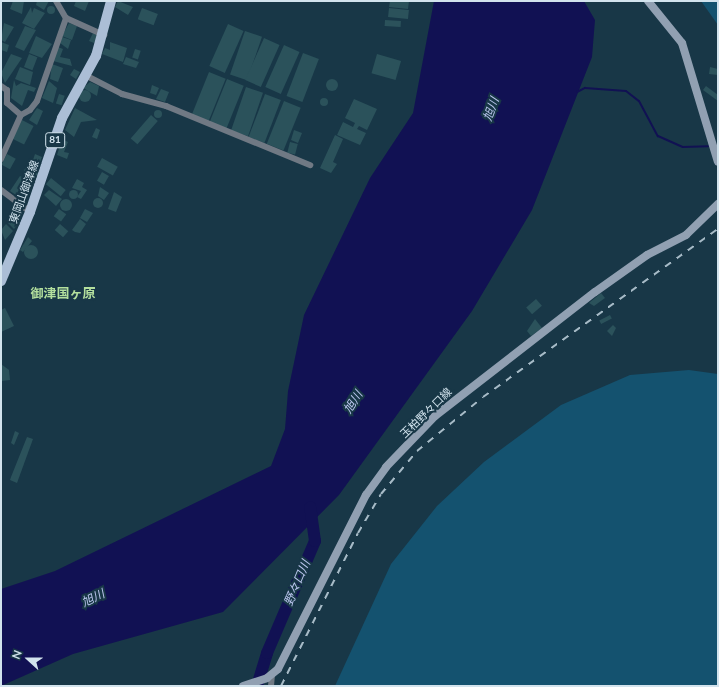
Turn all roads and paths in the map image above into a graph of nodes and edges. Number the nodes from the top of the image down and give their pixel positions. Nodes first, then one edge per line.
1 (56, 1) edge
2 (111, 1) edge
3 (648, 1) edge
4 (66, 18) junction
5 (104, 35) junction
6 (85, 75) junction
7 (1, 86) edge
8 (21, 115) junction
9 (1, 159) edge
10 (718, 162) edge
11 (310, 165) dead end
12 (1, 190) edge
13 (718, 204) edge
14 (30, 212) junction
15 (1, 281) edge
16 (269, 676) junction
17 (246, 685) edge
18 (270, 686) edge

1 - 4 street
2 - 5 main road, 東岡山御津線 / 81
3 - 10 main road
4 - 5 street
4 - 8 street
5 - 6 main road, 東岡山御津線 / 81
6 - 11 street
6 - 14 main road, 東岡山御津線 / 81
7 - 8 street
8 - 9 street
12 - 14 street
13 - 16 main road, 玉柏野々口線
14 - 15 main road, 東岡山御津線 / 81
16 - 17 main road
16 - 18 street

